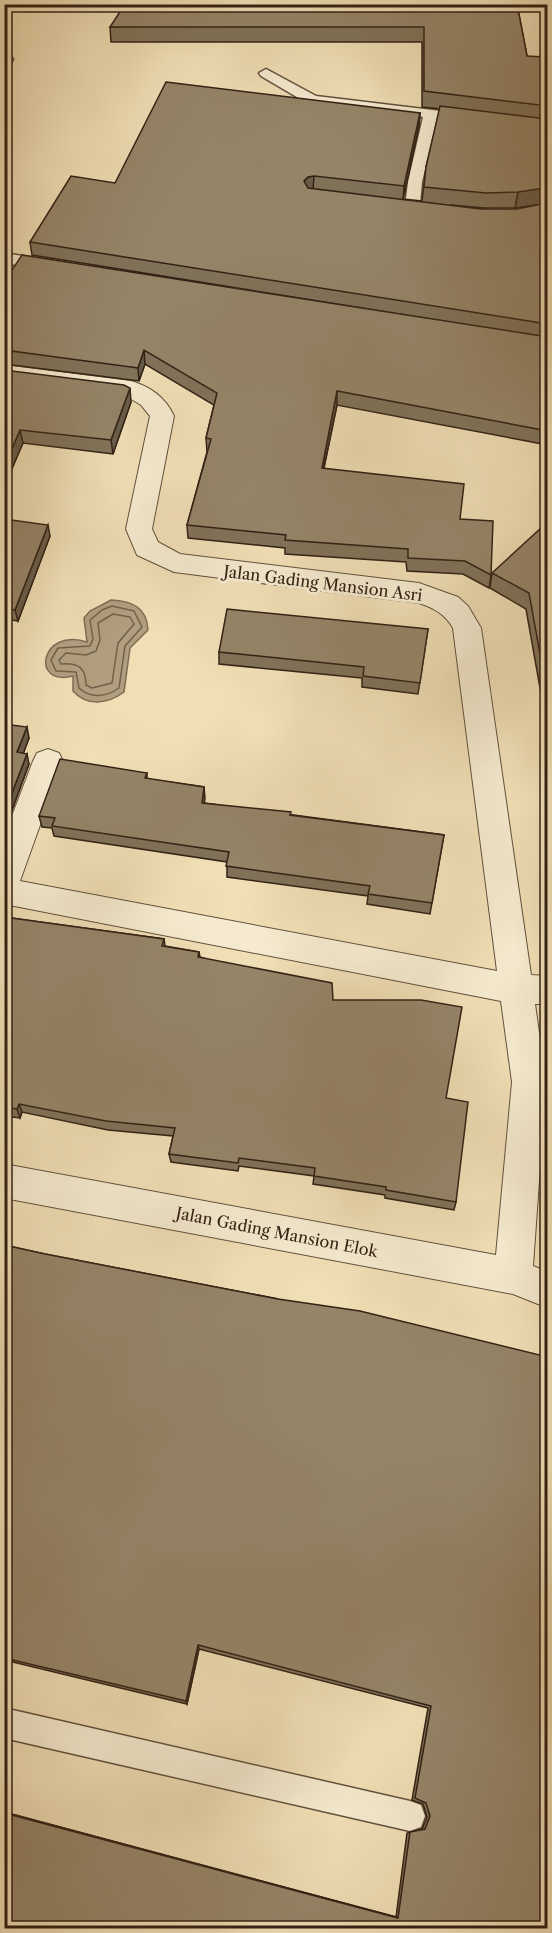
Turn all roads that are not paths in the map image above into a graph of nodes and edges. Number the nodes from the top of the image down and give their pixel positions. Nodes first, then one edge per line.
1 (266, 73) dead end
2 (431, 114) junction
3 (478, 120) edge
4 (548, 209) edge
5 (447, 212) edge
6 (493, 216) edge
7 (4, 258) edge
8 (63, 268) edge
9 (4, 373) edge
10 (48, 761) dead end
11 (4, 880) edge
12 (4, 891) edge
13 (515, 989) junction
14 (548, 990) edge
15 (4, 1181) edge
16 (513, 1276) junction
17 (548, 1290) edge
18 (4, 1723) edge
19 (410, 1816) dead end

1 - 2 lane
2 - 3 lane
2 - 5 lane
4 - 6 lane
7 - 8 lane
9 - 13 street, Jalan Gading Mansion Asri
10 - 11 street
12 - 13 street
13 - 14 street
13 - 16 street, Jalan Gading Mansion Asri
15 - 16 street, Jalan Gading Mansion Elok
16 - 17 street, Jalan Gading Mansion Elok
18 - 19 lane

